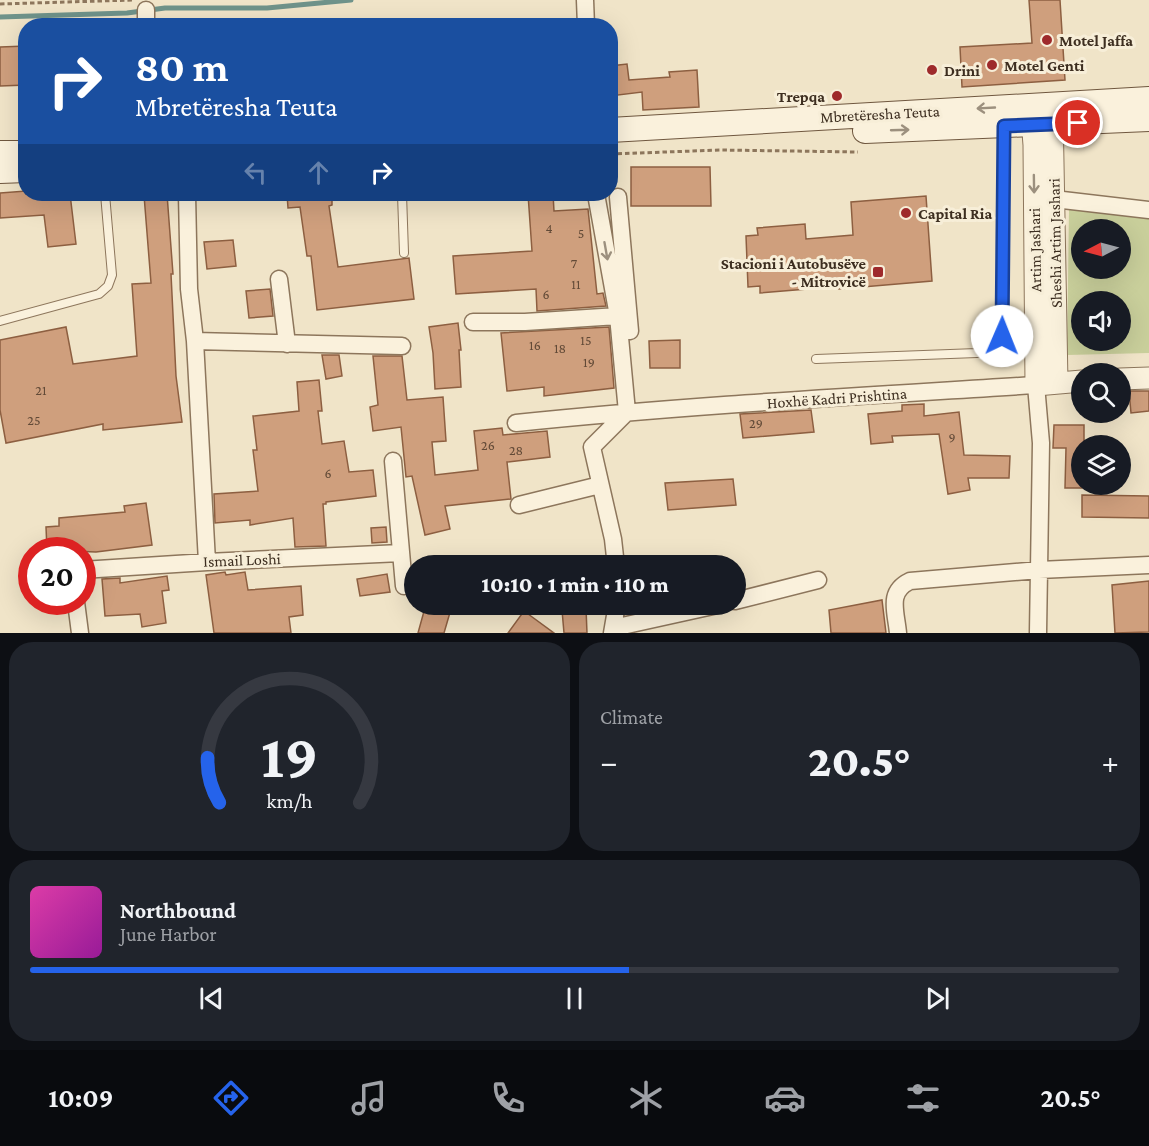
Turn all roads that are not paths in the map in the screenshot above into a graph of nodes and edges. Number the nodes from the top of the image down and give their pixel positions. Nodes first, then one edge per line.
1 (585, 0) edge
2 (586, 18) edge
3 (1149, 99) edge
4 (1042, 115) junction
5 (1149, 119) edge
6 (1004, 126) junction
7 (618, 130) edge
8 (618, 140) edge
9 (0, 153) edge
10 (18, 153) edge
11 (18, 170) edge
12 (0, 171) edge
13 (618, 196) dead end
14 (1054, 199) junction
15 (106, 201) edge
16 (187, 201) edge
17 (402, 201) edge
18 (597, 201) edge
19 (1149, 210) edge
20 (404, 253) dead end
21 (279, 279) dead end
22 (618, 316) junction
23 (0, 321) edge
24 (473, 322) dead end
25 (195, 341) junction
26 (287, 344) junction
27 (402, 346) dead end
28 (816, 359) dead end
29 (1149, 378) edge
30 (1131, 379) edge
31 (1071, 382) edge
32 (1046, 384) junction
33 (632, 412) junction
34 (516, 423) dead end
35 (393, 461) dead end
36 (600, 485) junction
37 (519, 505) dead end
38 (401, 553) junction
39 (615, 555) edge
40 (207, 562) junction
41 (1149, 565) edge
42 (96, 569) edge
43 (1039, 570) junction
44 (818, 580) dead end
45 (404, 586) dead end
46 (746, 598) edge
47 (78, 615) edge
48 (615, 615) edge
49 (675, 615) edge
50 (612, 630) edge
51 (80, 633) edge
52 (898, 633) edge
53 (1038, 633) edge

1 - 2 street
3 - 4 main road, Mbretëresha Teuta
4 - 5 main road, Mbretëresha Teuta
4 - 6 main road, Mbretëresha Teuta
4 -> 7 main road, Mbretëresha Teuta
4 - 14 street, Sheshi Artim Jashari
4 -> 32 street, Artim Jashari
8 -> 6 main road, Mbretëresha Teuta
6 - 28 lane
9 - 10 main road
11 - 12 main road
13 - 33 street
14 - 19 street
14 - 32 street, Sheshi Artim Jashari
15 - 23 lane
16 - 25 street
17 - 20 lane
18 -> 22 street
21 - 26 street
22 - 24 street
22 - 33 street
25 - 26 street
25 - 40 street
26 - 27 street
29 - 30 street
31 - 32 street
32 - 33 street, Hoxhë Kadri Prishtina
32 - 43 street
33 - 34 street, Hoxhë Kadri Prishtina
33 - 36 street
35 - 38 street
36 - 37 street
36 - 39 street
38 - 40 street, Ismail Loshi
38 - 45 street
40 - 42 street, Ismail Loshi
41 - 43 street
43 - 52 street
43 - 53 street
44 - 46 street
47 - 51 street
48 - 50 street
49 - 50 street

